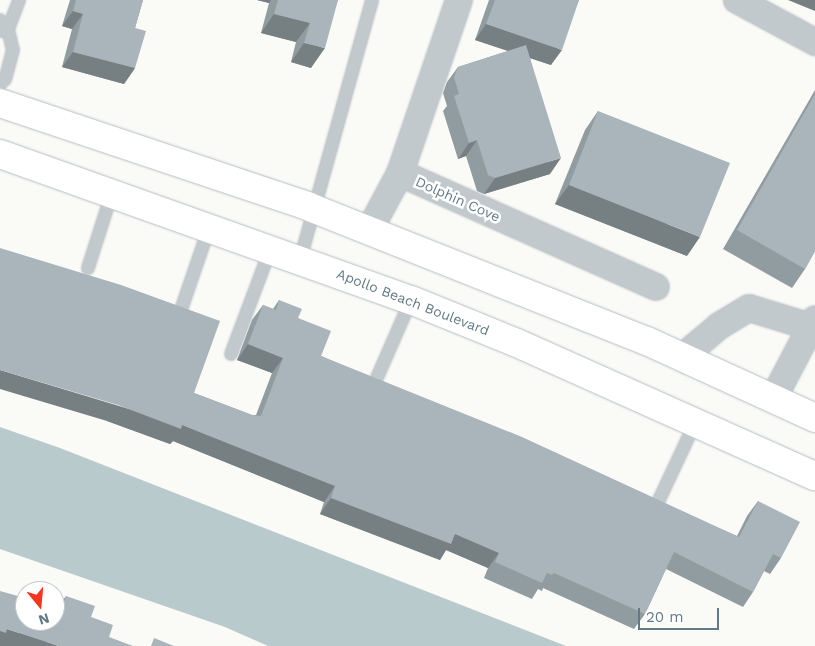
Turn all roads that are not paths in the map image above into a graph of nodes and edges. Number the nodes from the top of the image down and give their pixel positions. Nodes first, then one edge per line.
1 (19, 0) edge
2 (372, 0) edge
3 (459, 0) edge
4 (737, 0) edge
5 (2, 27) edge
6 (815, 42) edge
7 (0, 84) edge
8 (0, 102) edge
9 (0, 154) edge
10 (400, 173) junction
11 (112, 193) junction
12 (314, 210) junction
13 (209, 228) junction
14 (369, 231) junction
15 (270, 250) junction
16 (300, 260) junction
17 (88, 268) dead end
18 (656, 287) dead end
19 (411, 300) junction
20 (182, 308) edge
21 (813, 323) edge
22 (231, 354) dead end
23 (688, 361) junction
24 (376, 380) edge
25 (773, 399) junction
26 (815, 418) edge
27 (695, 423) junction
28 (815, 476) edge
29 (659, 500) edge

1 - 5 lane
2 - 12 lane
3 - 10 street, Dolphin Cove
4 - 6 street
5 - 7 lane
8 - 12 main road
9 - 11 main road, Apollo Beach Boulevard
10 - 14 street
10 - 18 street, Dolphin Cove
11 - 13 main road, Apollo Beach Boulevard
11 - 17 lane
12 - 14 main road
12 - 16 lane
13 - 15 main road, Apollo Beach Boulevard
13 - 20 lane
14 - 23 main road
15 - 16 main road, Apollo Beach Boulevard
15 - 22 lane
16 - 19 main road, Apollo Beach Boulevard
19 - 24 lane
19 - 27 main road, Apollo Beach Boulevard
21 - 23 street
21 - 25 street
23 - 25 main road
25 - 26 main road
27 - 28 main road, Apollo Beach Boulevard
27 - 29 lane

